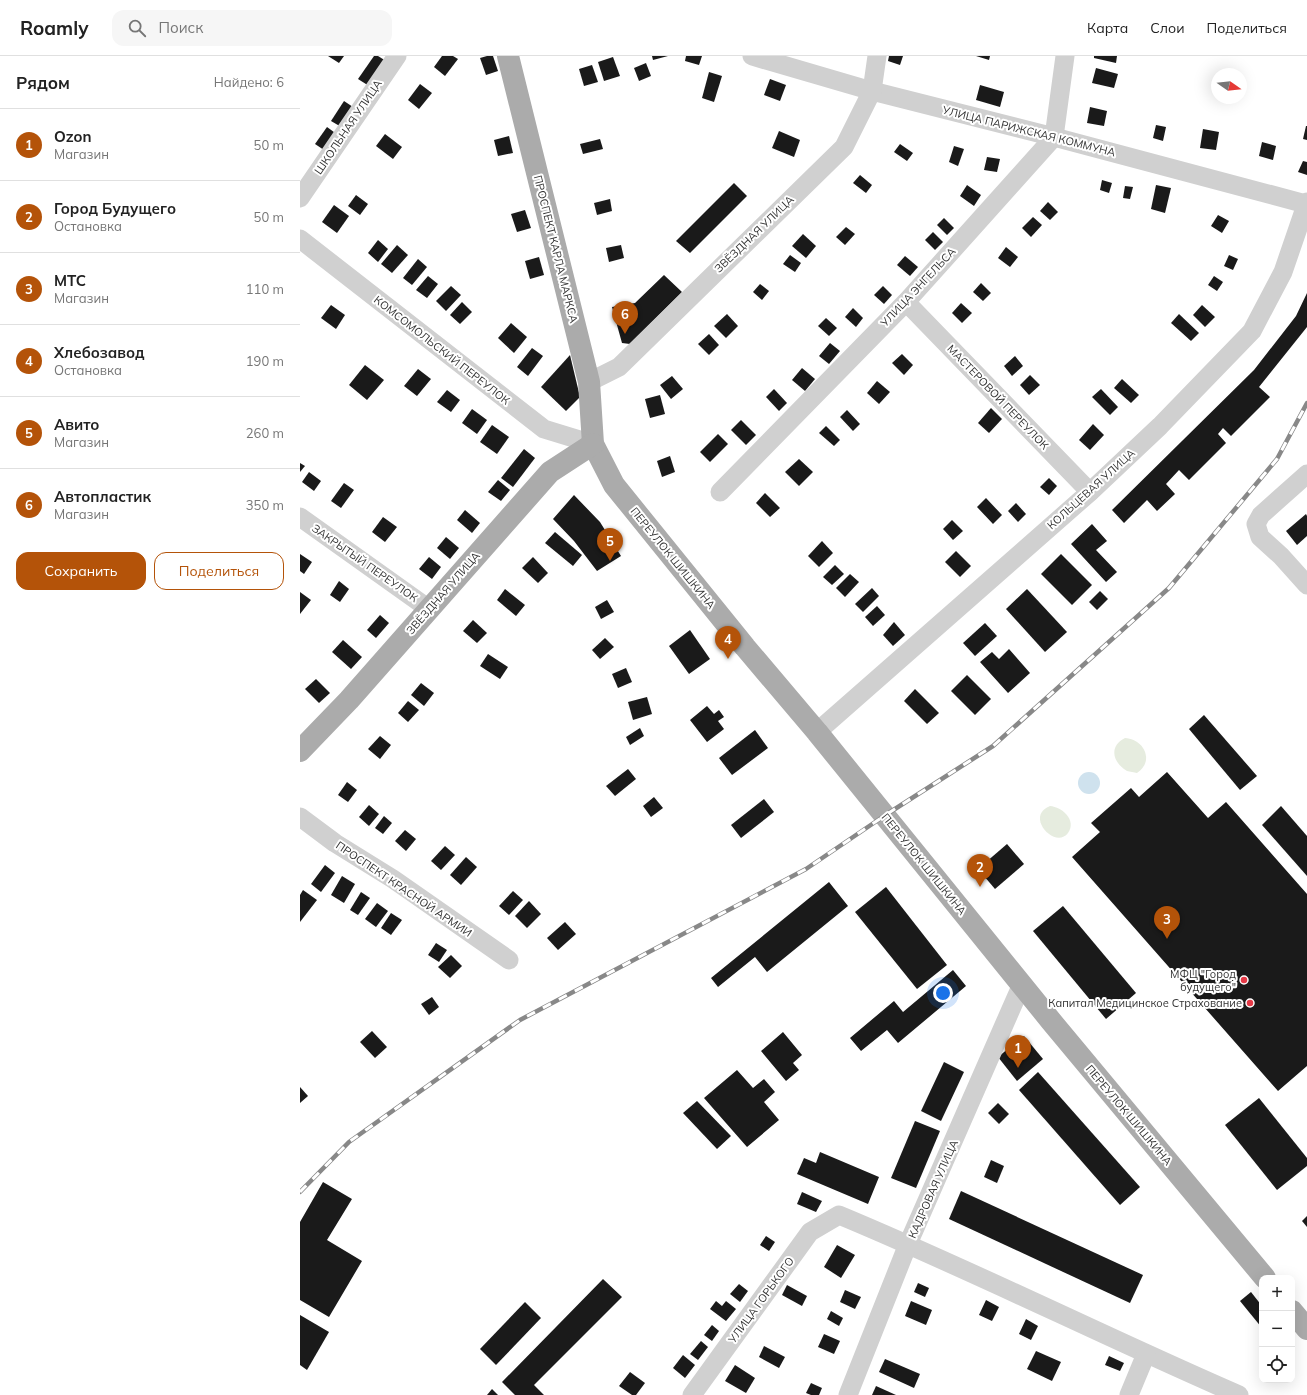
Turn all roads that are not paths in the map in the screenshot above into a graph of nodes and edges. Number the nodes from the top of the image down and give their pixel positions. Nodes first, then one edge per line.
1 (397, 56) edge
2 (752, 56) edge
3 (877, 56) edge
4 (1065, 56) edge
5 (513, 58) edge
6 (872, 91) junction
7 (1054, 137) junction
8 (300, 198) edge
9 (1307, 203) edge
10 (300, 239) edge
11 (906, 302) junction
12 (589, 382) junction
13 (593, 444) junction
14 (1307, 474) edge
15 (720, 492) dead end
16 (1090, 492) junction
17 (300, 517) edge
18 (1307, 585) edge
19 (429, 609) junction
20 (817, 732) junction
21 (300, 751) edge
22 (300, 817) edge
23 (509, 960) dead end
24 (1022, 984) junction
25 (908, 1244) junction
26 (1263, 1275) edge
27 (1295, 1315) edge
28 (1307, 1329) edge
29 (1146, 1354) junction
30 (692, 1395) edge
31 (848, 1395) edge
32 (1129, 1395) edge
33 (1239, 1395) edge

1 - 8 street, ШКОЛЬНАЯ УЛИЦА
2 - 6 street, УЛИЦА ПАРИЖСКАЯ КОММУНА
3 - 6 street, ЗВЁЗДНАЯ УЛИЦА
4 - 7 street
5 - 12 main road, ПРОСПЕКТ КАРЛА МАРКСА
6 - 7 street, УЛИЦА ПАРИЖСКАЯ КОММУНА
6 - 12 street, ЗВЁЗДНАЯ УЛИЦА
7 - 9 street, УЛИЦА ПАРИЖСКАЯ КОММУНА
7 - 11 street, УЛИЦА ЭНГЕЛЬСА
9 - 16 street, КОЛЬЦЕВАЯ УЛИЦА
10 - 13 street, КОМСОМОЛЬСКИЙ ПЕРЕУЛОК
11 - 15 street, УЛИЦА ЭНГЕЛЬСА
11 - 16 street, МАСТЕРОВОЙ ПЕРЕУЛОК
12 - 13 main road, ПРОСПЕКТ КАРЛА МАРКСА
13 - 19 main road, ЗВЁЗДНАЯ УЛИЦА
13 - 20 main road, ПЕРЕУЛОК ШИШКИНА
14 - 18 street
16 - 20 street, КОЛЬЦЕВАЯ УЛИЦА
17 - 19 street, ЗАКРЫТЫЙ ПЕРЕУЛОК
19 - 21 main road, ЗВЁЗДНАЯ УЛИЦА
20 - 24 main road, ПЕРЕУЛОК ШИШКИНА
22 - 23 street, ПРОСПЕКТ КРАСНОЙ АРМИИ
24 - 25 street, КАДРОВАЯ УЛИЦА
24 - 26 main road, ПЕРЕУЛОК ШИШКИНА
25 - 29 street
25 - 30 street, УЛИЦА ГОРЬКОГО
25 - 31 street, КАДРОВАЯ УЛИЦА
27 - 28 main road
29 - 32 street
29 - 33 street

